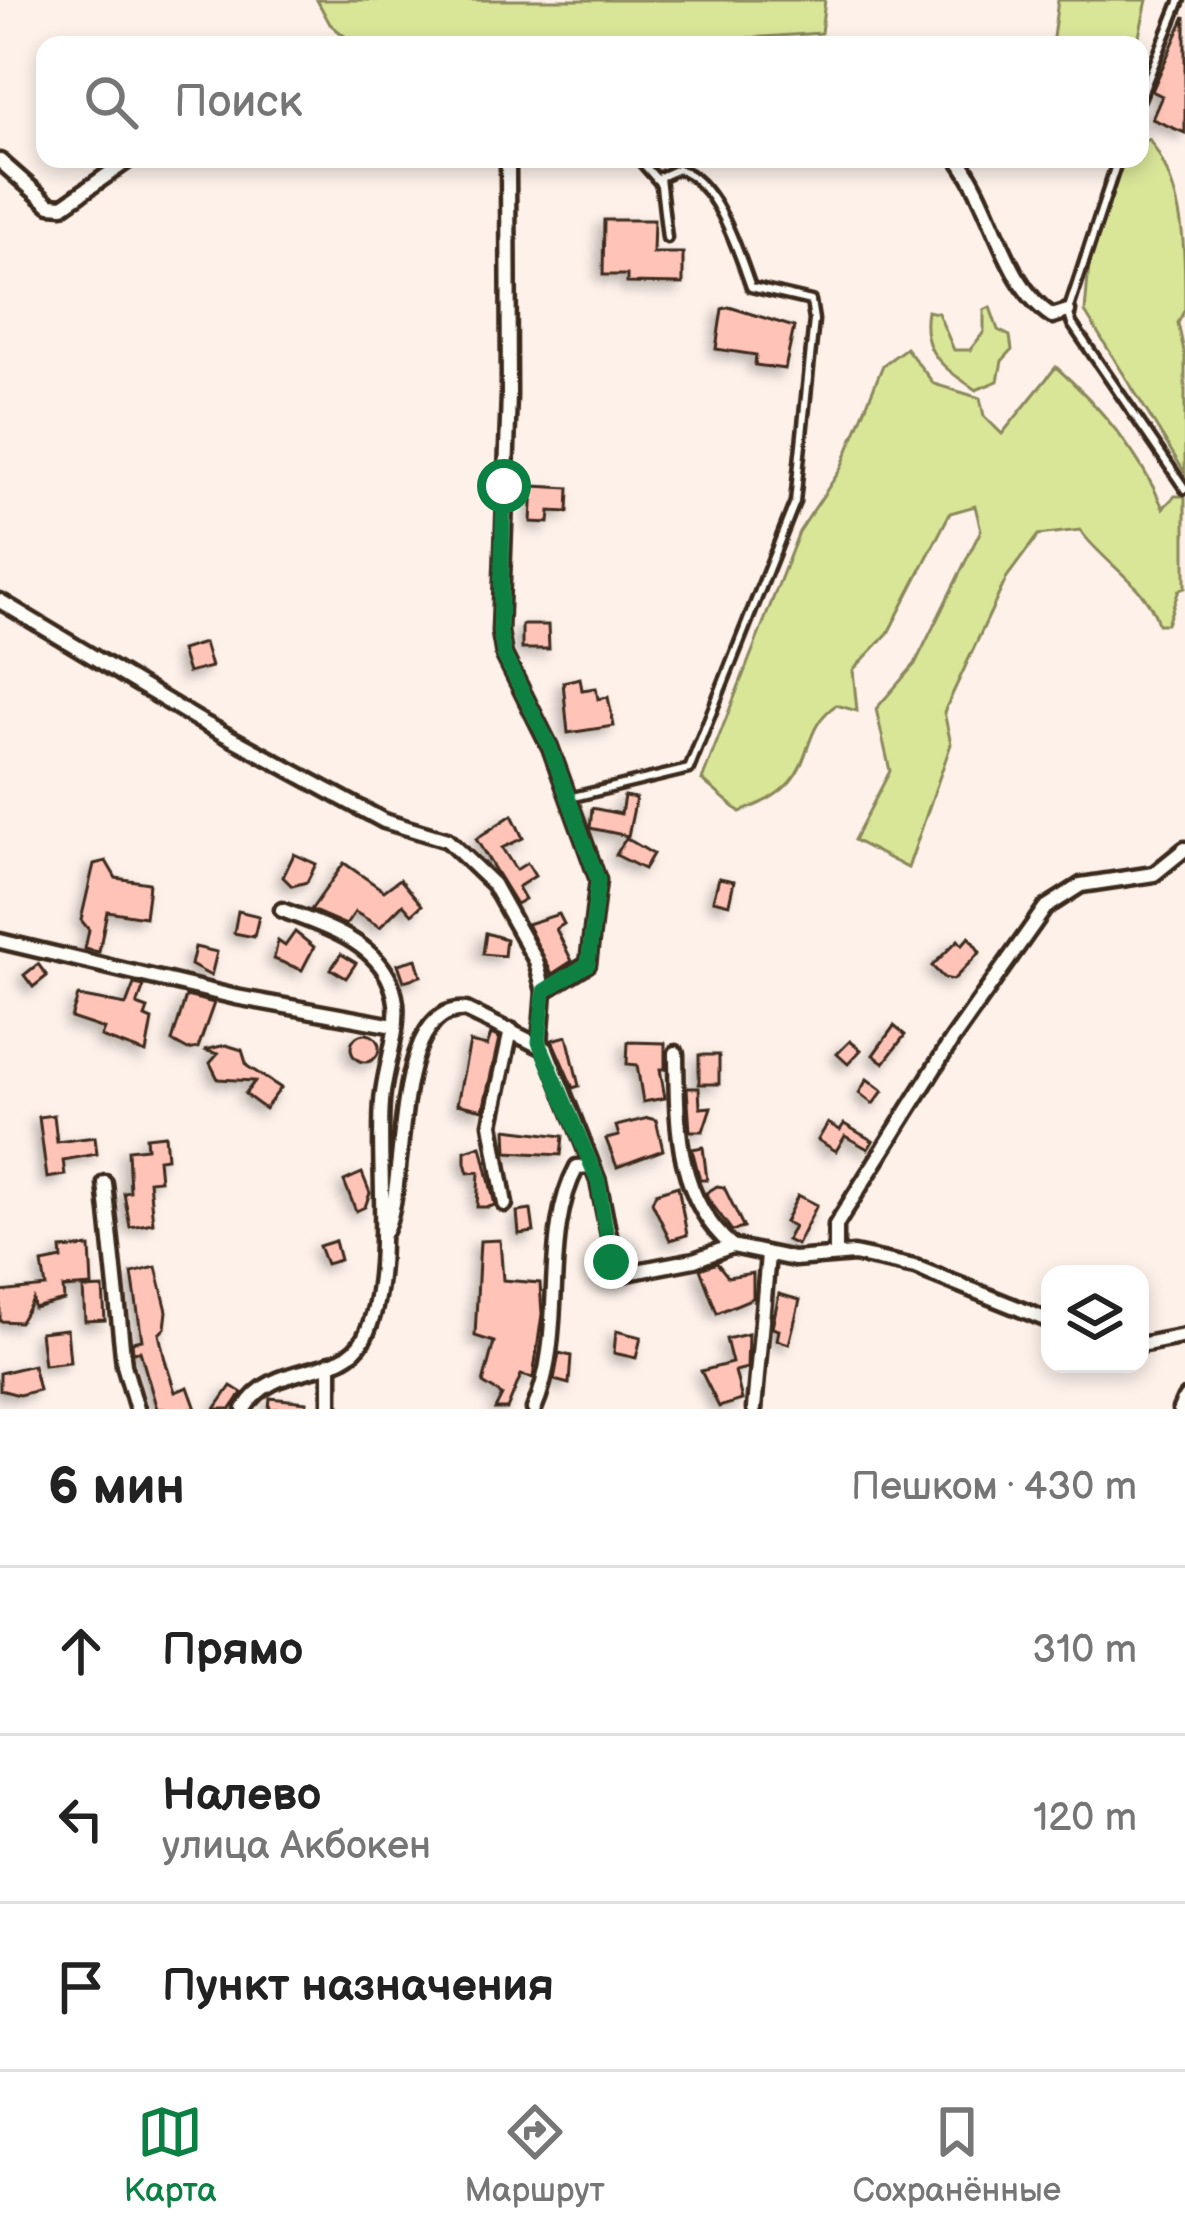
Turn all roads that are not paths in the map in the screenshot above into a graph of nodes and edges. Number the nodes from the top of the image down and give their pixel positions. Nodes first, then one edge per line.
1 (1178, 2) edge
2 (1149, 76) edge
3 (0, 161) edge
4 (117, 168) edge
5 (508, 168) edge
6 (647, 168) edge
7 (964, 168) edge
8 (1115, 168) edge
9 (660, 183) junction
10 (667, 238) dead end
11 (1068, 311) junction
12 (1185, 489) edge
13 (0, 602) edge
14 (568, 798) junction
15 (1185, 849) edge
16 (282, 910) dead end
17 (0, 941) edge
18 (544, 991) junction
19 (394, 1025) junction
20 (511, 1030) junction
21 (539, 1042) junction
22 (676, 1053) dead end
23 (591, 1166) junction
24 (105, 1183) dead end
25 (505, 1204) dead end
26 (382, 1236) junction
27 (732, 1246) junction
28 (836, 1254) junction
29 (767, 1255) junction
30 (1041, 1317) edge
31 (1185, 1336) edge
32 (1149, 1343) edge
33 (329, 1363) junction
34 (1185, 1398) edge
35 (136, 1409) edge
36 (244, 1409) edge
37 (330, 1409) edge
38 (534, 1409) edge
39 (754, 1409) edge
40 (1180, 1409) edge

1 - 2 lane
3 - 4 street
5 - 14 street
6 - 9 lane
7 - 11 street
8 - 11 lane
9 - 10 lane
9 - 14 lane
11 - 12 lane
13 - 18 street
14 - 18 street
15 - 28 street
16 - 19 street
17 - 19 street
18 - 21 street
19 - 26 street
20 - 21 street
20 - 25 street
20 - 26 street
21 - 23 street
22 - 27 street
23 - 27 street
23 - 38 street
24 - 35 street
26 - 33 street
27 - 29 street
28 - 29 street
28 - 30 street
29 - 39 street
31 - 32 street
33 - 36 street
33 - 37 street
34 - 40 street

